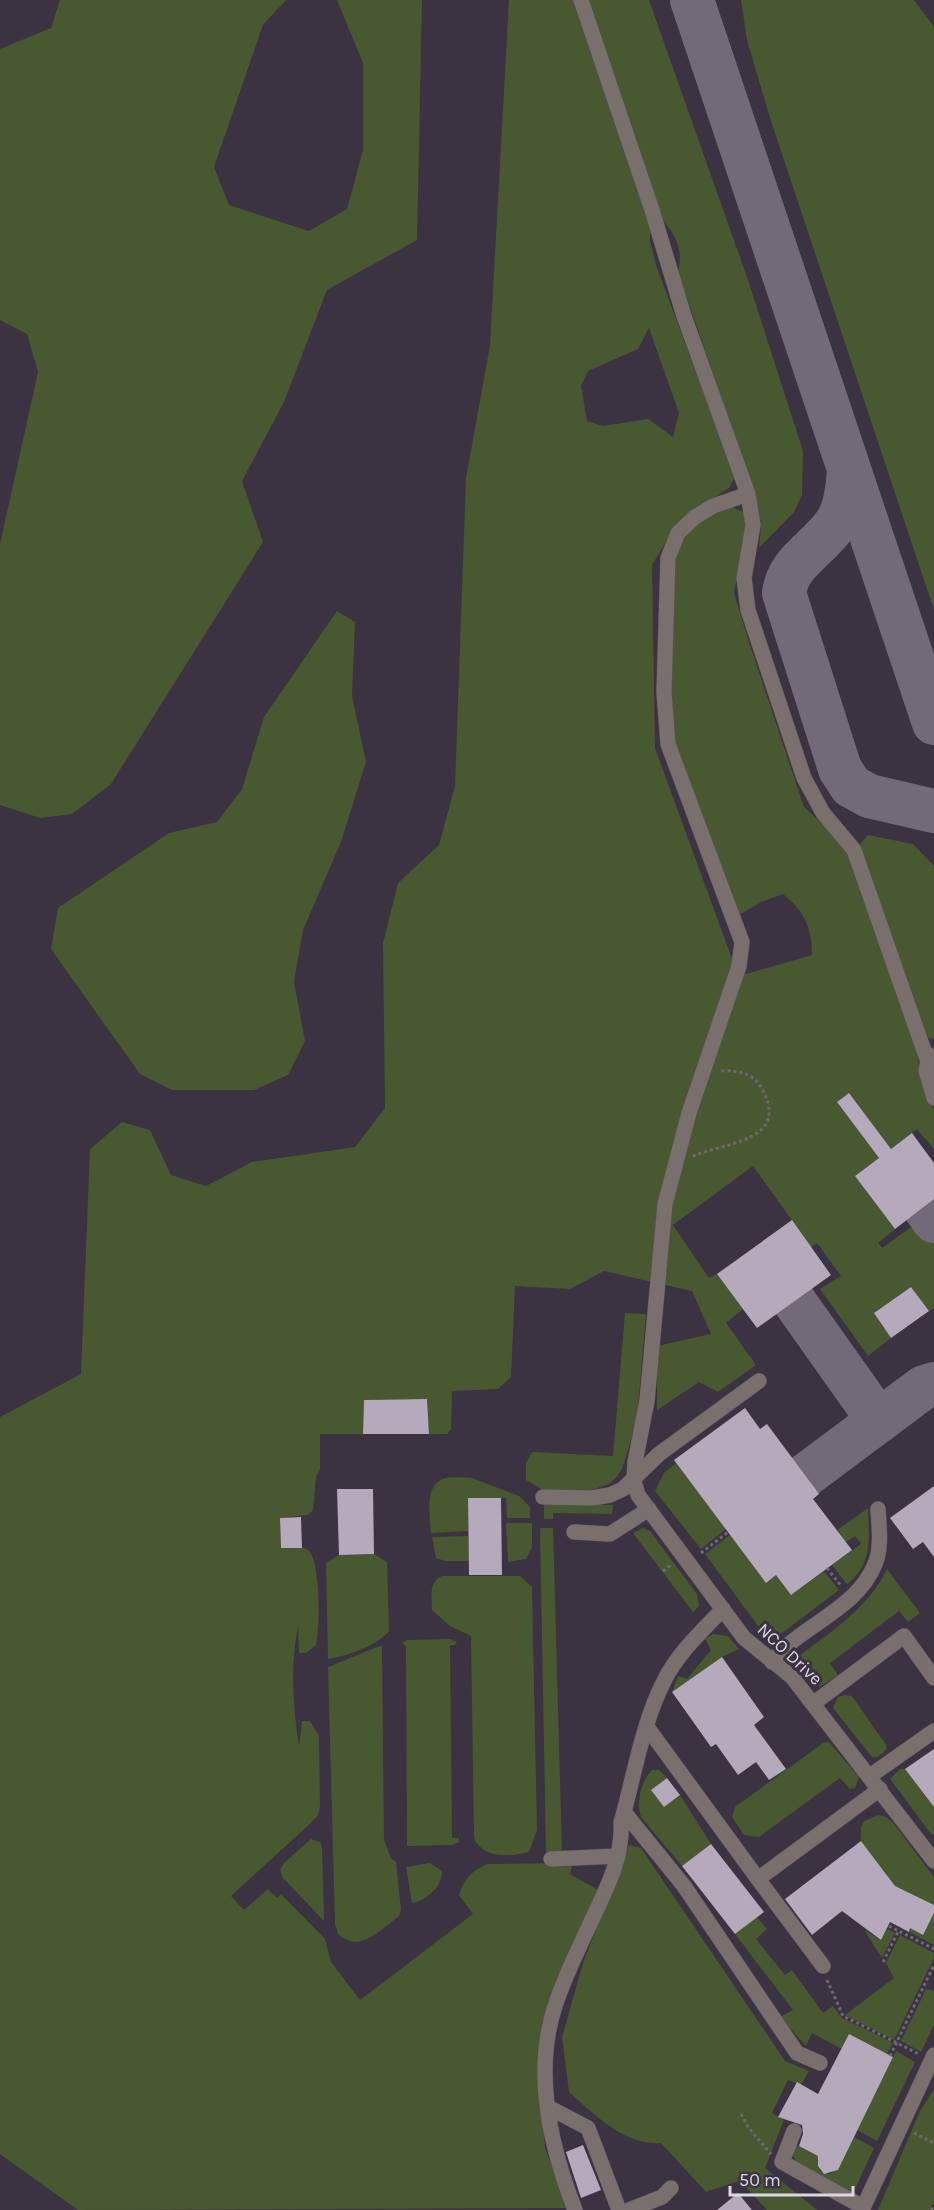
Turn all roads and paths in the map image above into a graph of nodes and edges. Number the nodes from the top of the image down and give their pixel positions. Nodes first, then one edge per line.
1 (581, 0) edge
2 (748, 494) junction
3 (931, 1055) edge
4 (699, 1084) junction
5 (934, 1098) edge
6 (687, 1160) dead end
7 (759, 1381) dead end
8 (634, 1481) junction
9 (543, 1497) dead end
10 (646, 1506) junction
11 (878, 1509) dead end
12 (574, 1532) dead end
13 (728, 1532) dead end
14 (688, 1563) junction
15 (827, 1568) dead end
16 (850, 1597) junction
17 (723, 1610) junction
18 (772, 1662) junction
19 (934, 1678) edge
20 (814, 1703) junction
21 (647, 1727) junction
22 (934, 1731) edge
23 (870, 1776) junction
24 (880, 1789) junction
25 (624, 1812) junction
26 (618, 1856) junction
27 (933, 1857) edge
28 (551, 1859) dead end
29 (758, 1879) junction
30 (890, 1926) dead end
31 (899, 1930) junction
32 (934, 1949) edge
33 (883, 1962) dead end
34 (934, 1965) edge
35 (823, 1966) joint
36 (897, 2043) junction
37 (890, 2056) dead end
38 (933, 2057) edge
39 (820, 2063) dead end
40 (548, 2106) junction
41 (741, 2114) dead end
42 (900, 2126) junction
43 (794, 2131) dead end
44 (934, 2143) edge
45 (782, 2162) junction
46 (671, 2188) dead end
47 (934, 2206) edge
48 (862, 2208) edge
49 (575, 2210) edge
50 (619, 2210) edge
51 (629, 2210) edge
52 (931, 2210) edge

1 - 2 lane
2 - 3 lane
2 - 4 lane
3 - 5 lane
4 - 6 path
4 - 8 lane
7 - 8 lane
8 - 9 lane
8 - 10 lane, NCO Drive
10 - 12 lane
10 - 14 lane, NCO Drive
11 - 16 lane
13 - 14 path
14 - 17 lane, NCO Drive
15 - 16 path
16 - 18 lane
17 - 18 lane, NCO Drive
17 - 21 lane
18 - 20 lane, NCO Drive
19 - 20 lane
20 - 23 lane, NCO Drive
21 - 25 lane
21 - 29 lane
22 - 23 lane
23 - 24 lane, NCO Drive
24 - 27 lane, NCO Drive
24 - 29 lane
25 - 26 lane
25 - 39 lane
26 - 28 lane
26 - 40 lane
29 - 35 lane
30 - 31 path
31 - 32 path
31 - 33 path
34 - 36 path
35 - 36 path
36 - 37 path
36 - 38 path
38 - 42 lane
40 - 49 lane
40 - 50 lane
41 - 45 path
42 - 44 path
42 - 48 lane
43 - 45 lane
45 - 48 lane
46 - 51 lane
47 - 52 path

